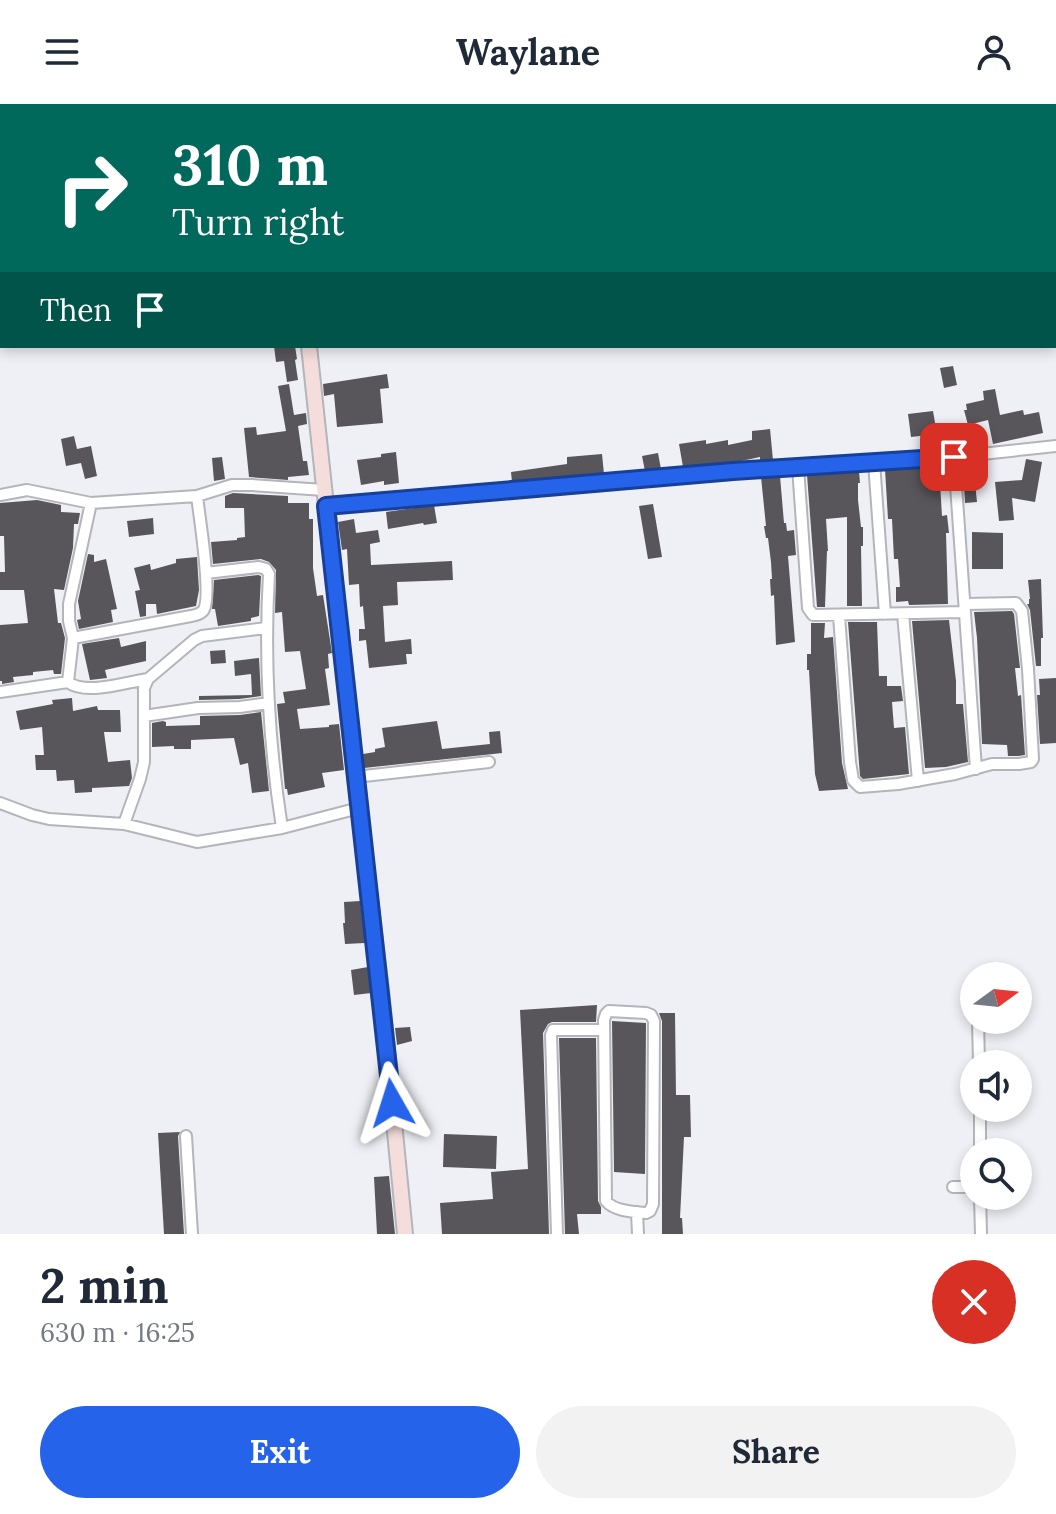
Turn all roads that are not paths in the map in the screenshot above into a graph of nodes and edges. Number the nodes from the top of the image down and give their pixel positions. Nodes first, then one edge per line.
1 (309, 348) edge
2 (1056, 446) edge
3 (954, 457) junction
4 (874, 462) junction
5 (798, 467) junction
6 (324, 490) junction
7 (0, 495) edge
8 (197, 496) junction
9 (91, 503) junction
10 (326, 506) junction
11 (206, 573) junction
12 (965, 608) junction
13 (885, 614) junction
14 (903, 614) junction
15 (839, 616) junction
16 (266, 628) junction
17 (73, 638) junction
18 (148, 679) junction
19 (68, 682) junction
20 (0, 692) edge
21 (269, 703) junction
22 (144, 716) junction
23 (489, 762) dead end
24 (976, 769) junction
25 (355, 777) junction
26 (918, 781) junction
27 (0, 803) edge
28 (359, 808) junction
29 (281, 822) junction
30 (124, 824) junction
31 (604, 1030) junction
32 (186, 1136) dead end
33 (953, 1187) dead end
34 (960, 1187) edge
35 (980, 1210) edge
36 (637, 1212) junction
37 (192, 1234) edge
38 (405, 1234) edge
39 (557, 1234) edge
40 (638, 1234) edge
41 (981, 1234) edge

1 - 6 street
2 - 3 street
3 - 4 street
3 - 12 street
4 - 5 street
4 - 13 street
5 - 10 street
5 - 15 street
6 - 8 street
6 - 10 street
7 - 9 street
8 - 9 street
8 - 11 street
9 - 17 street
10 - 25 street
11 - 16 street
11 - 17 street
12 - 14 street
12 - 24 street
12 - 24 street
13 - 14 street
13 - 15 street
14 - 26 street
15 - 26 street
16 - 18 street
16 - 21 street
17 - 19 street
18 - 19 street
18 - 22 street
19 - 20 street
21 - 22 street
21 - 29 street
22 - 30 street
23 - 25 street
24 - 26 street
25 - 28 street
27 - 30 street
28 - 29 street
28 - 38 street
29 - 30 street
31 - 36 street
31 - 36 street
31 - 39 street
32 - 37 street
33 - 34 street
35 - 41 street
36 - 40 street

